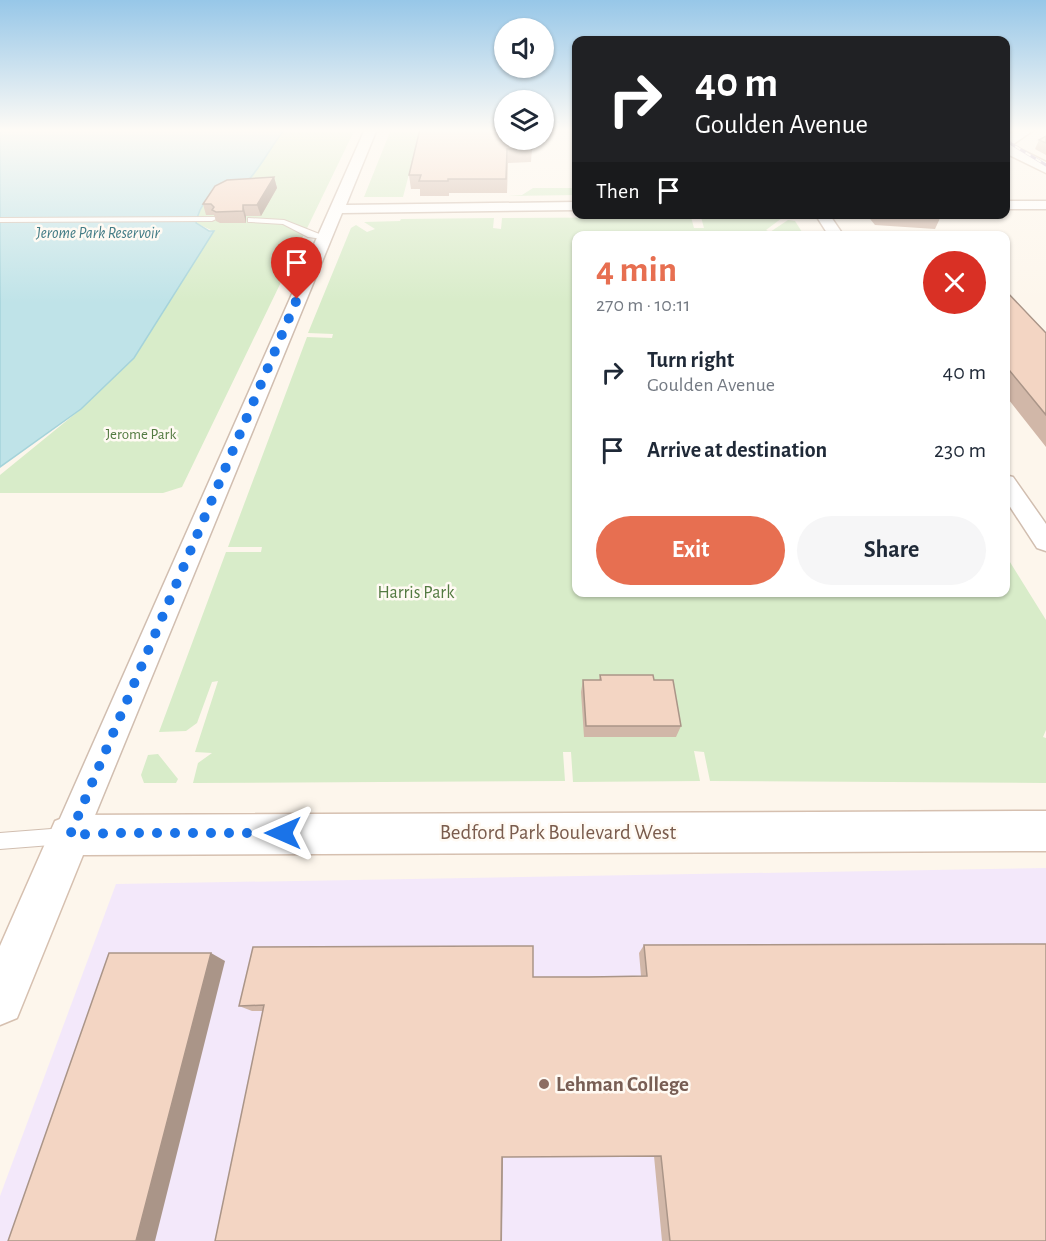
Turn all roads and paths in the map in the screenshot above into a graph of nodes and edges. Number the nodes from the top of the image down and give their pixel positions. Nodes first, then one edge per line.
1 (345, 187) edge
2 (1010, 205) edge
3 (1046, 205) edge
4 (572, 206) edge
5 (336, 208) junction
6 (212, 219) edge
7 (0, 220) edge
8 (251, 220) edge
9 (323, 237) junction
10 (1010, 489) edge
11 (1046, 542) edge
12 (1046, 831) edge
13 (70, 835) junction
14 (0, 841) edge
15 (0, 1000) edge

1 - 5 street
2 - 3 street
4 - 5 street
5 - 9 street
6 - 7 lane
8 - 9 lane
9 - 13 street
10 - 11 street
12 - 13 street, Bedford Park Boulevard West
13 - 14 lane
13 - 15 street

